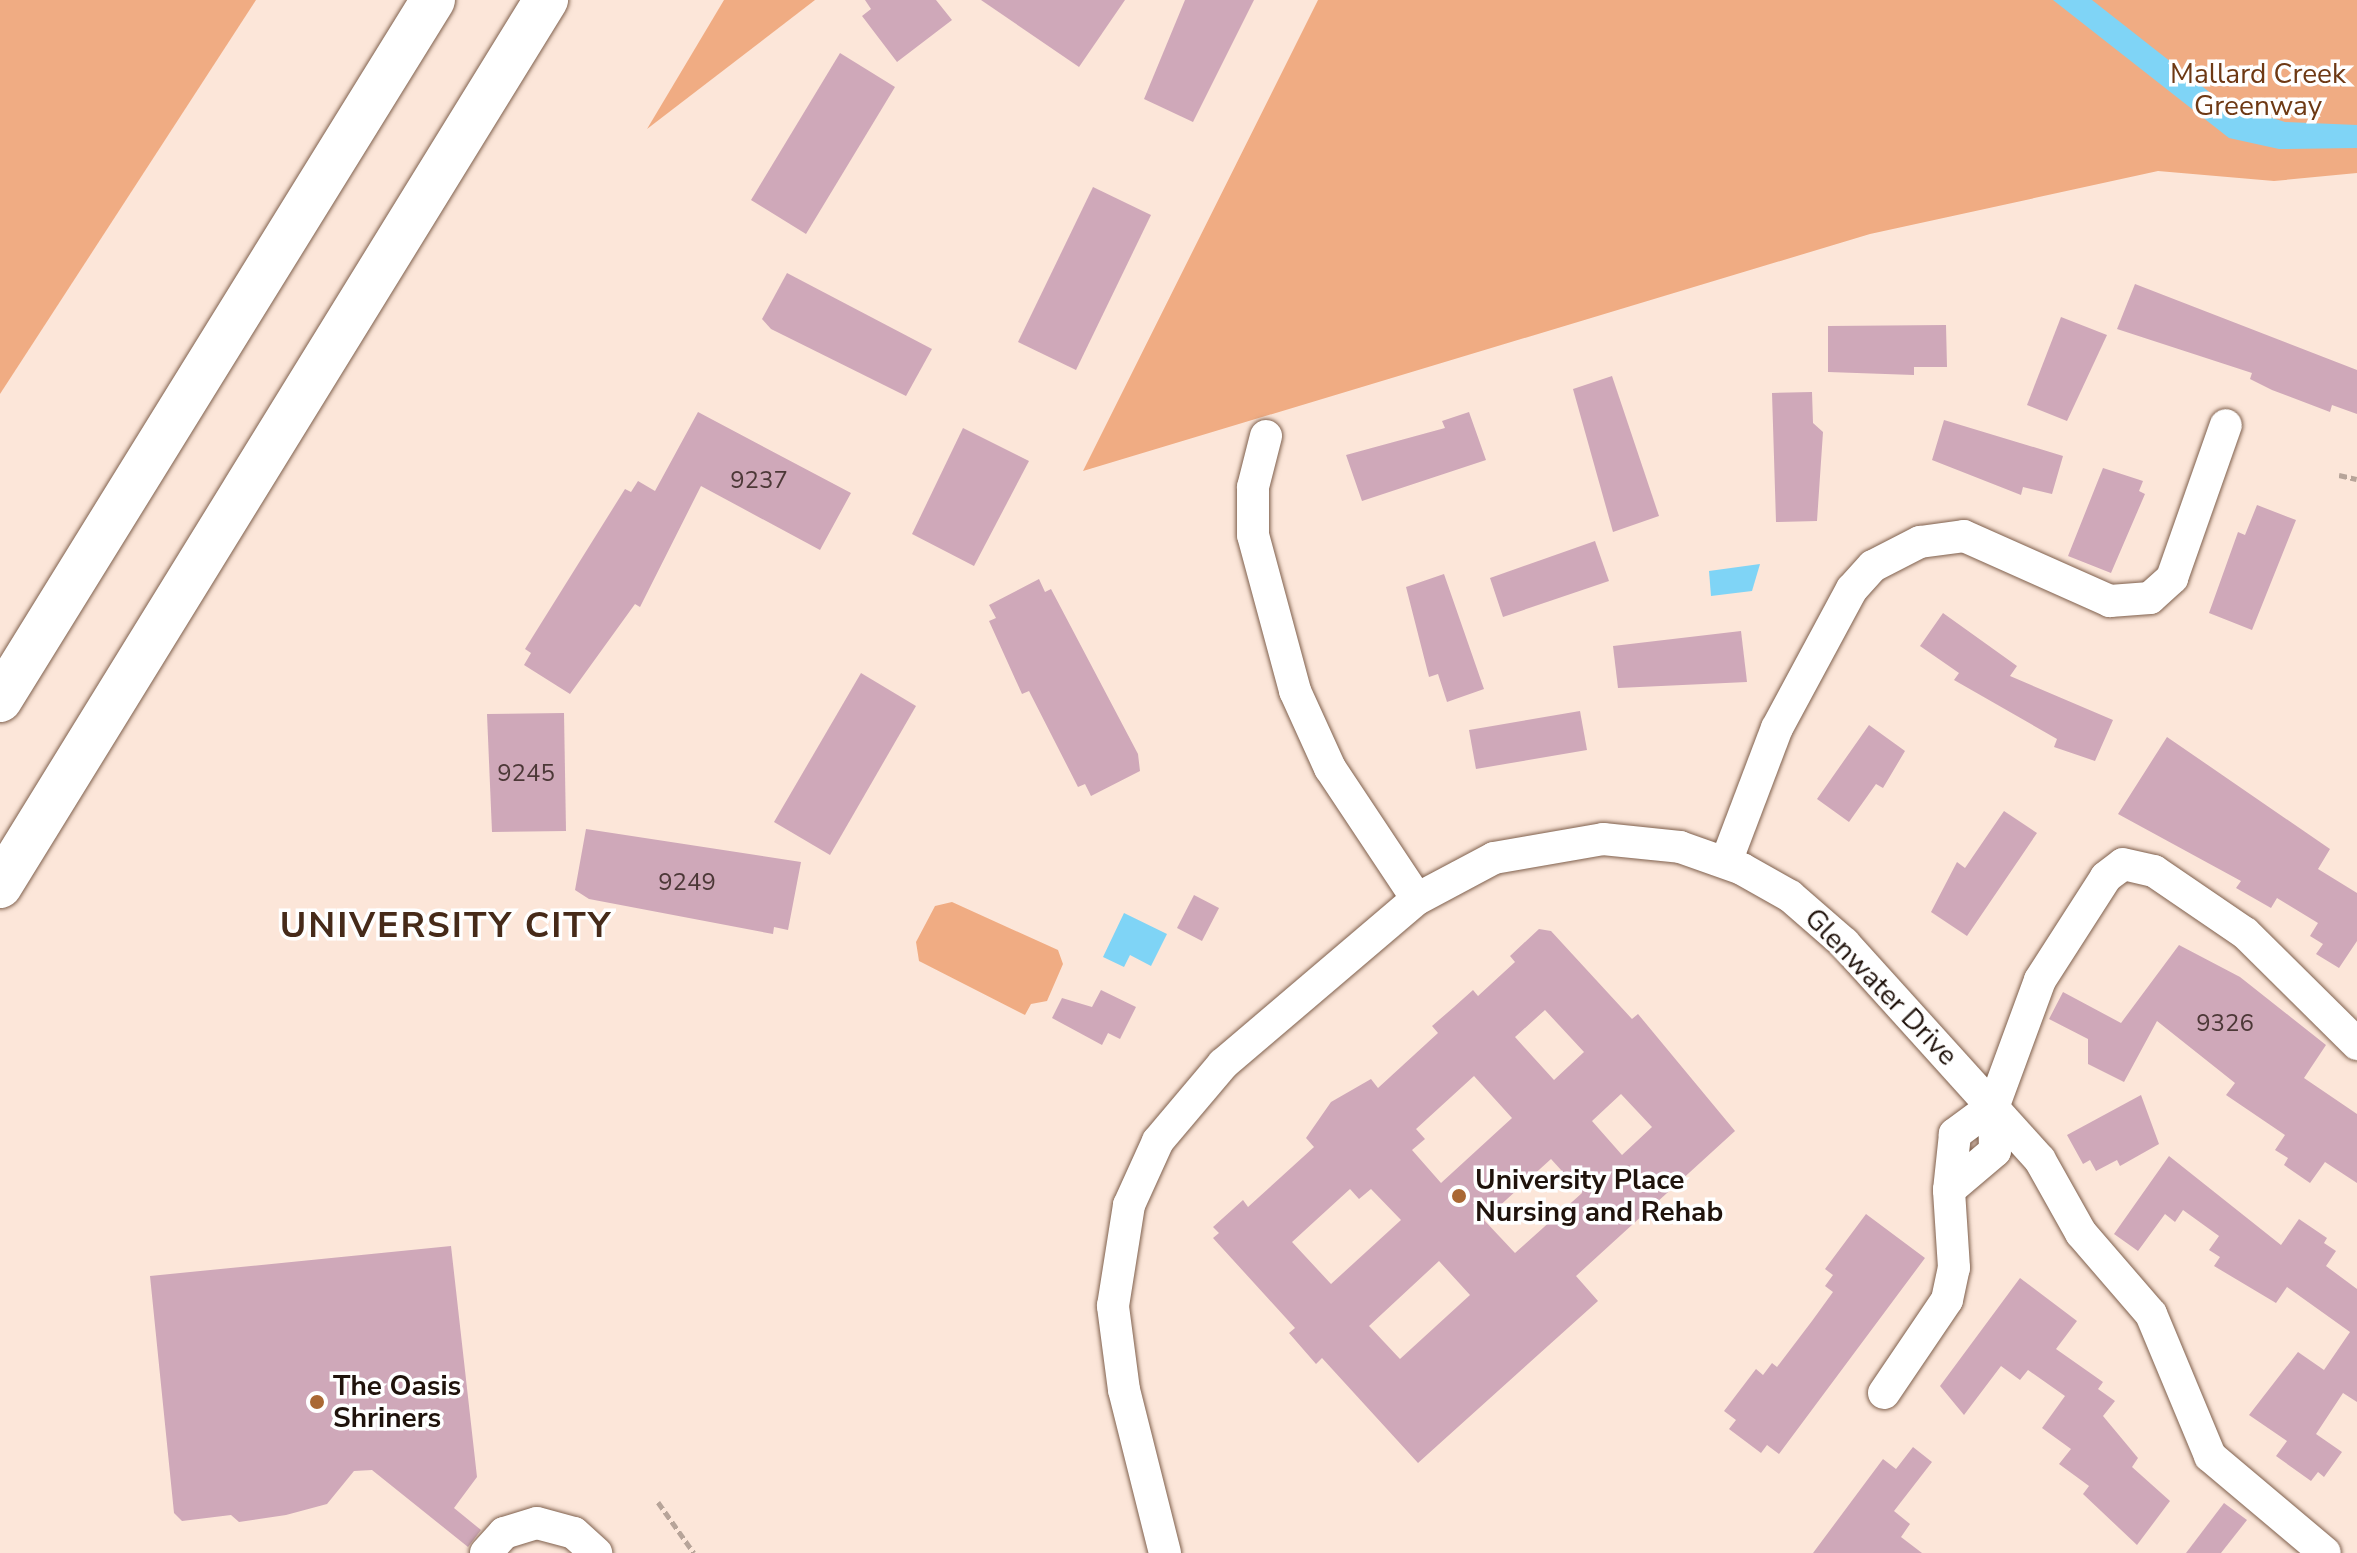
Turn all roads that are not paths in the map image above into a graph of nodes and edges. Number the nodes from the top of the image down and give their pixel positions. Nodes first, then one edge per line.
1 (433, 0) edge
2 (546, 0) edge
3 (2226, 425) dead end
4 (1266, 436) dead end
5 (0, 700) edge
6 (1726, 862) junction
7 (0, 886) edge
8 (1417, 899) junction
9 (2352, 1032) edge
10 (1994, 1105) junction
11 (1884, 1393) dead end
12 (486, 1553) edge
13 (596, 1553) edge
14 (1165, 1553) edge
15 (2325, 1553) edge

1 - 5 highway
2 - 7 highway
3 - 6 street
4 - 8 street
6 - 8 street, Glenwater Drive
6 - 10 street, Glenwater Drive
8 - 14 street, Glenwater Drive
9 - 10 street
10 - 11 street
10 - 15 street, Glenwater Drive
12 - 13 street

